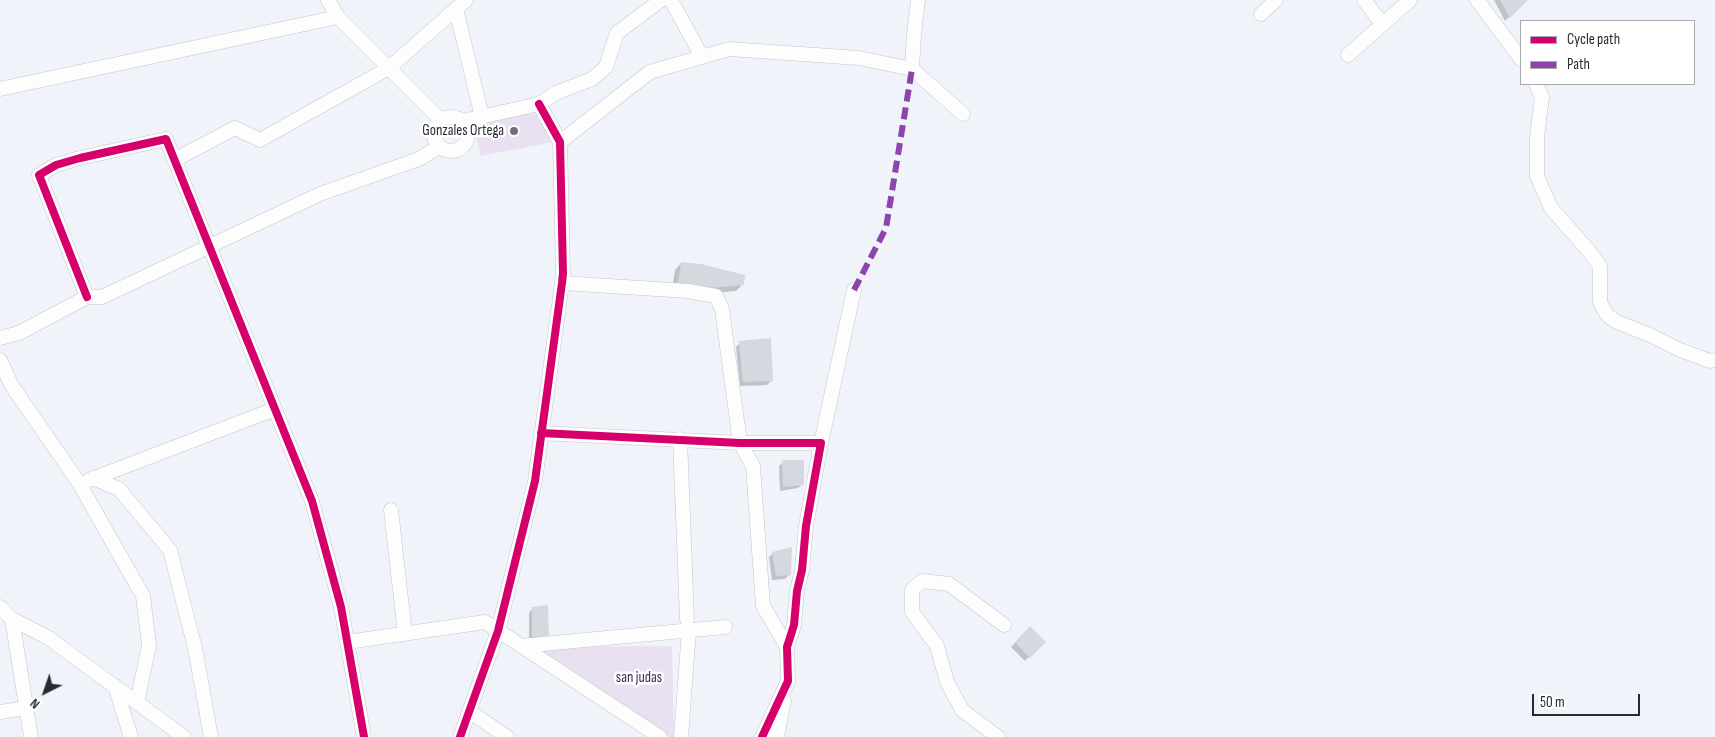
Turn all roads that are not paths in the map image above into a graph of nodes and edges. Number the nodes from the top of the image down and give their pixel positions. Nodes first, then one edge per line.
1 (328, 0) edge
2 (661, 0) edge
3 (671, 0) edge
4 (918, 0) edge
5 (1276, 0) edge
6 (1364, 0) edge
7 (1410, 0) edge
8 (1478, 0) edge
9 (461, 4) edge
10 (1261, 14) dead end
11 (338, 17) junction
12 (1382, 24) junction
13 (1348, 55) dead end
14 (702, 57) junction
15 (1520, 58) edge
16 (389, 68) junction
17 (912, 69) junction
18 (1536, 85) edge
19 (0, 89) edge
20 (539, 104) junction
21 (963, 114) dead end
22 (482, 117) junction
23 (440, 120) junction
24 (462, 121) junction
25 (560, 142) junction
26 (439, 147) junction
27 (174, 160) junction
28 (209, 246) junction
29 (562, 283) junction
30 (854, 290) dead end
31 (87, 297) junction
32 (1, 338) edge
33 (0, 360) edge
34 (1715, 360) edge
35 (275, 409) junction
36 (541, 433) junction
37 (680, 439) junction
38 (740, 443) junction
39 (821, 443) junction
40 (93, 478) junction
41 (79, 483) junction
42 (391, 510) dead end
43 (0, 607) edge
44 (12, 619) junction
45 (688, 625) junction
46 (1004, 625) dead end
47 (725, 627) dead end
48 (498, 631) junction
49 (405, 634) junction
50 (347, 642) junction
51 (522, 646) junction
52 (787, 647) junction
53 (788, 681) junction
54 (115, 686) junction
55 (140, 705) junction
56 (26, 708) junction
57 (470, 711) junction
58 (0, 712) edge
59 (31, 737) edge
60 (131, 737) edge
61 (184, 737) edge
62 (210, 737) edge
63 (364, 737) edge
64 (460, 737) edge
65 (507, 737) edge
66 (660, 737) edge
67 (681, 737) edge
68 (762, 737) edge
69 (777, 737) edge
70 (998, 737) edge

1 - 11 street
2 - 20 street
3 - 14 street
4 - 17 street
5 - 10 street
6 - 12 street
7 - 12 street
8 - 15 street
9 - 16 street
9 - 22 street
11 - 16 street
11 - 19 street
12 - 13 street
14 - 17 street
14 - 25 street
16 - 23 street
16 - 27 street
17 - 21 street
18 - 34 street
20 - 22 street
20 - 25 street
22 - 24 street
23 - 24 street
23 - 26 street
24 - 26 street
25 - 29 street
26 - 28 street
27 - 28 street
27 - 31 street
28 - 31 street
28 - 35 street
29 - 36 street
29 - 38 street
30 - 39 street
31 - 32 street
33 - 41 street
35 - 40 street
35 - 50 street
36 - 37 street
36 - 48 street
37 - 38 street
37 - 45 street
38 - 39 street
38 - 52 street
39 - 52 street
40 - 41 street
40 - 62 street
41 - 55 street
42 - 49 street
43 - 44 street
44 - 54 street
44 - 56 street
45 - 47 street
45 - 51 street
45 - 67 street
46 - 70 street
48 - 49 street
48 - 51 street
48 - 57 street
49 - 50 street
50 - 63 street
51 - 66 street
52 - 53 street
53 - 68 street
53 - 69 street
54 - 55 street
54 - 60 street
55 - 61 street
56 - 58 street
56 - 59 street
57 - 64 street
57 - 65 street

